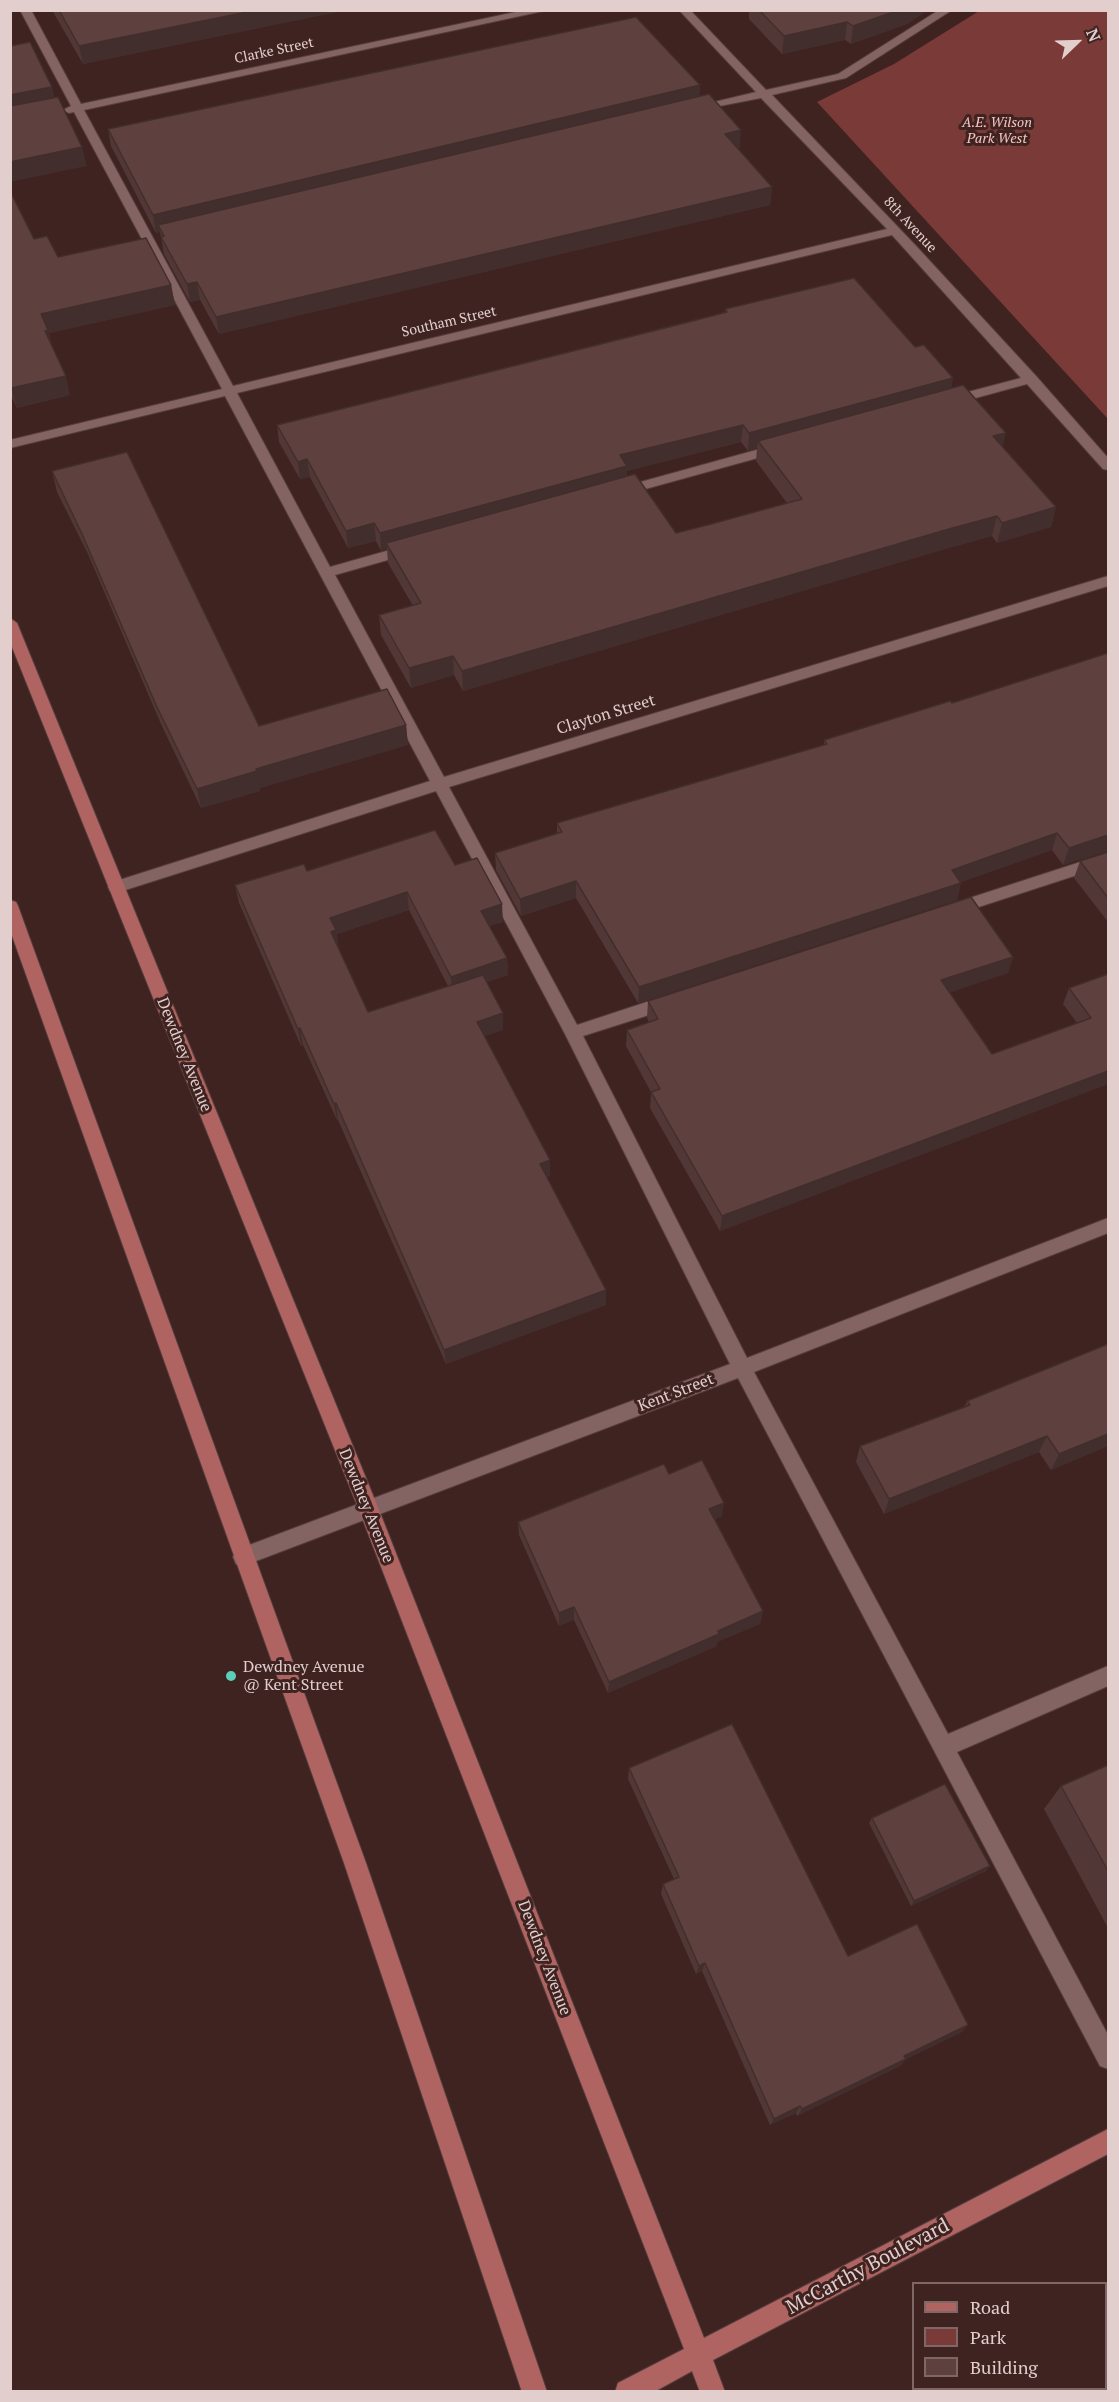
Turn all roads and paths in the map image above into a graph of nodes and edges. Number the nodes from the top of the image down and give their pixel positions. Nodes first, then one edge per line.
1 (25, 10) edge
2 (543, 10) edge
3 (684, 10) edge
4 (947, 10) edge
5 (763, 93) junction
6 (78, 108) junction
7 (56, 112) edge
8 (682, 112) edge
9 (895, 231) junction
10 (1031, 379) junction
11 (229, 390) junction
12 (939, 404) edge
13 (10, 444) edge
14 (788, 445) edge
15 (1108, 466) edge
16 (603, 496) edge
17 (430, 544) edge
18 (326, 573) junction
19 (1108, 581) edge
20 (10, 623) edge
21 (440, 784) junction
22 (1108, 859) edge
23 (116, 887) junction
24 (10, 906) edge
25 (938, 915) edge
26 (687, 996) edge
27 (573, 1033) junction
28 (1108, 1226) edge
29 (742, 1368) junction
30 (369, 1510) junction
31 (243, 1557) junction
32 (1108, 1676) edge
33 (943, 1747) junction
34 (1108, 2058) edge
35 (1108, 2141) edge
36 (699, 2356) junction
37 (535, 2391) edge
38 (627, 2391) edge
39 (713, 2391) edge

1 - 6 street
2 - 6 street, Clarke Street
3 - 5 street, 8th Avenue
4 - 5 street
5 - 8 street
5 - 9 street, 8th Avenue
6 - 7 street, Clarke Street
6 - 11 street
9 - 10 street, 8th Avenue
9 - 11 street, Southam Street
10 - 12 street
10 - 15 street, 8th Avenue
11 - 13 street, Southam Street
11 - 18 street
14 - 16 street
17 - 18 street
18 - 21 street
19 - 21 street, Clayton Street
20 - 23 main road, Dewdney Avenue
21 - 23 street, Clayton Street
21 - 27 street
22 - 25 street
23 - 30 main road, Dewdney Avenue
24 - 31 main road
26 - 27 street
27 - 29 street
28 - 29 street, Kent Street
29 - 30 street, Kent Street
29 - 33 street
30 - 31 street, Kent Street
30 - 36 main road, Dewdney Avenue
31 - 37 main road
32 - 33 street
33 - 34 street
35 - 36 main road, McCarthy Boulevard
36 - 38 main road, McCarthy Boulevard
36 - 39 main road, Dewdney Avenue

